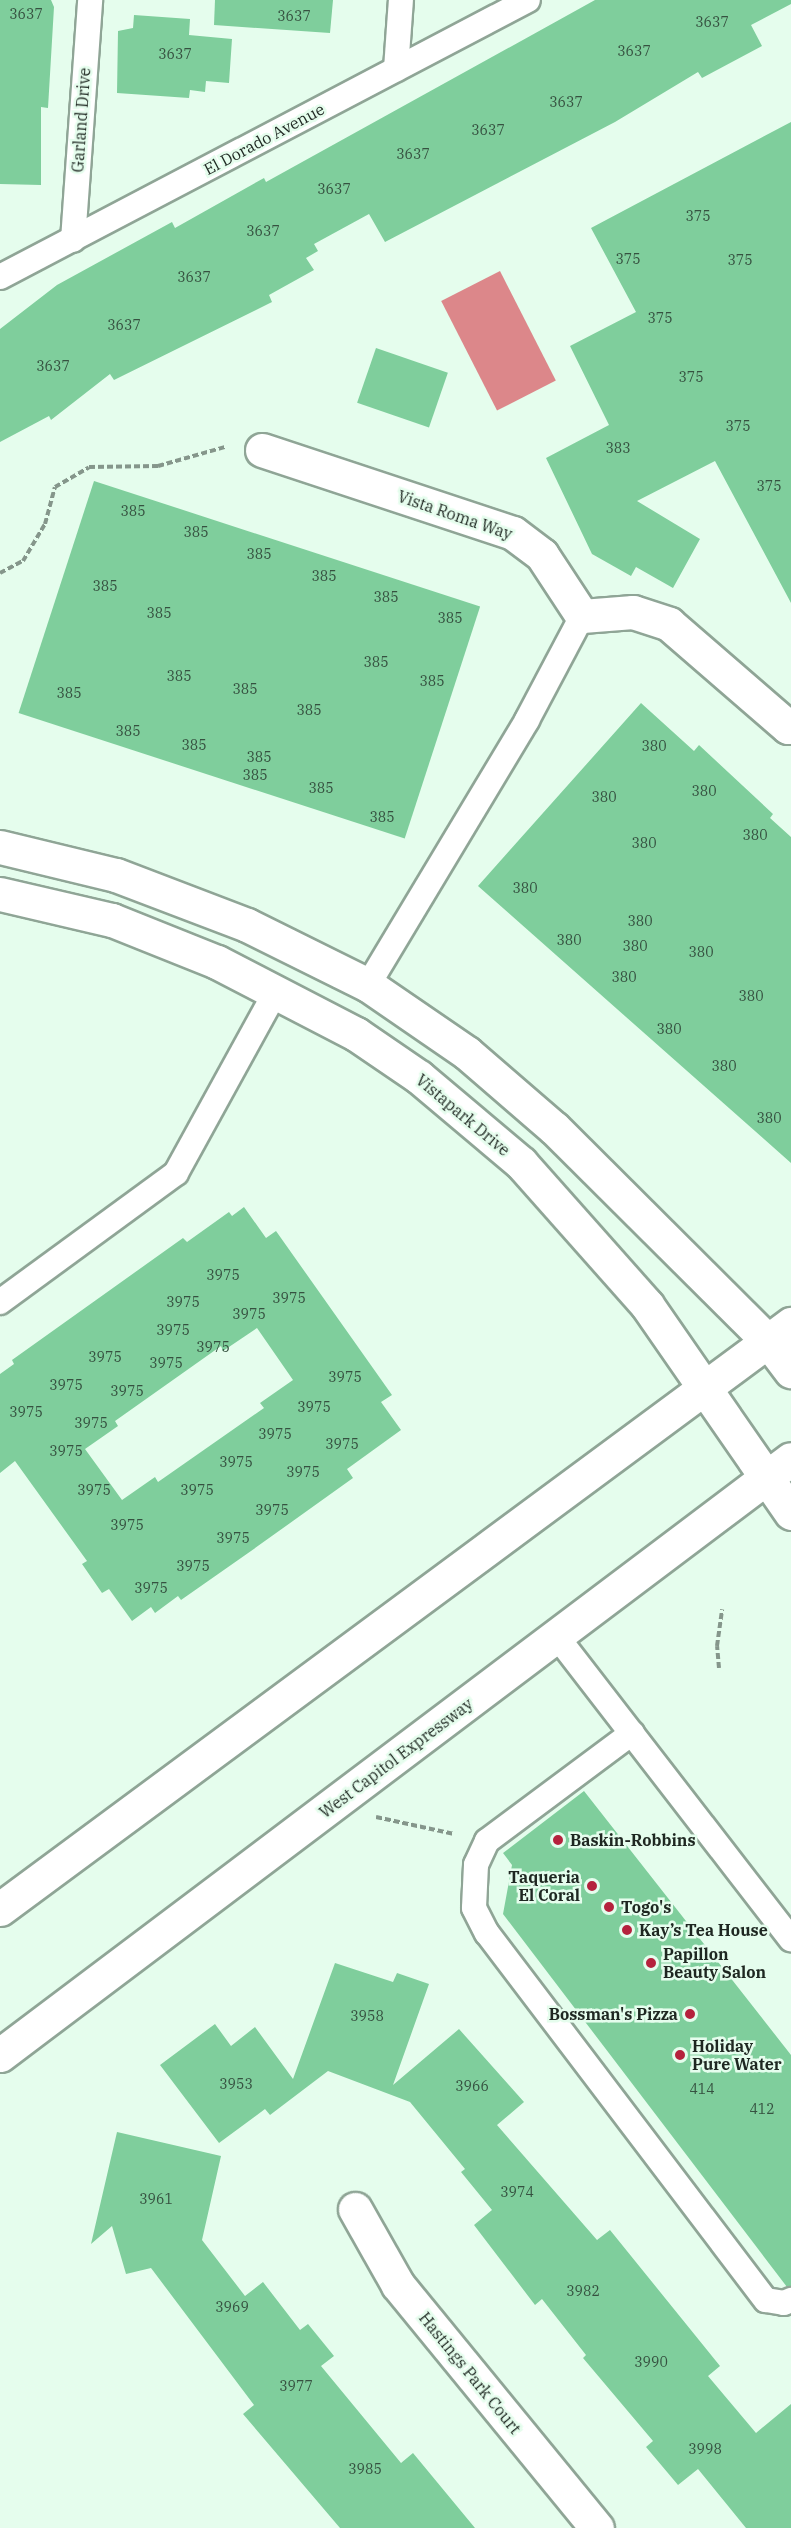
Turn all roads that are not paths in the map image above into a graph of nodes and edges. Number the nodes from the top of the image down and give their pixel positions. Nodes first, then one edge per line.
1 (90, 0) edge
2 (401, 0) edge
3 (528, 0) edge
4 (396, 69) junction
5 (73, 240) junction
6 (0, 277) edge
7 (262, 450) road end
8 (582, 616) junction
9 (791, 725) edge
10 (0, 847) edge
11 (0, 894) edge
12 (368, 985) junction
13 (276, 991) junction
14 (0, 1302) edge
15 (779, 1332) edge
16 (791, 1371) edge
17 (705, 1388) junction
18 (791, 1459) edge
19 (765, 1479) junction
20 (791, 1513) edge
21 (558, 1638) junction
22 (632, 1733) junction
23 (0, 1909) edge
24 (791, 1940) edge
25 (0, 2055) edge
26 (355, 2209) dead end
27 (791, 2300) edge
28 (597, 2528) edge

1 - 5 lane, Garland Drive
2 - 4 lane
3 - 4 lane, El Dorado Avenue
4 - 5 lane, El Dorado Avenue
5 - 6 lane, El Dorado Avenue
7 - 8 main road, Vista Roma Way
8 - 9 main road
8 - 12 lane
10 - 12 main road
11 - 13 main road, Vistapark Drive
12 - 15 main road
13 - 14 lane
13 - 17 main road, Vistapark Drive
15 - 16 main road
15 - 17 main road
17 - 19 main road, Vistapark Drive
17 - 23 main road
18 - 19 main road, West Capitol Expressway
19 - 20 main road, Vistapark Drive
19 - 21 main road, West Capitol Expressway
21 - 22 lane
21 - 25 main road, West Capitol Expressway
22 - 24 lane
22 - 27 lane
26 - 28 main road, Hastings Park Court

